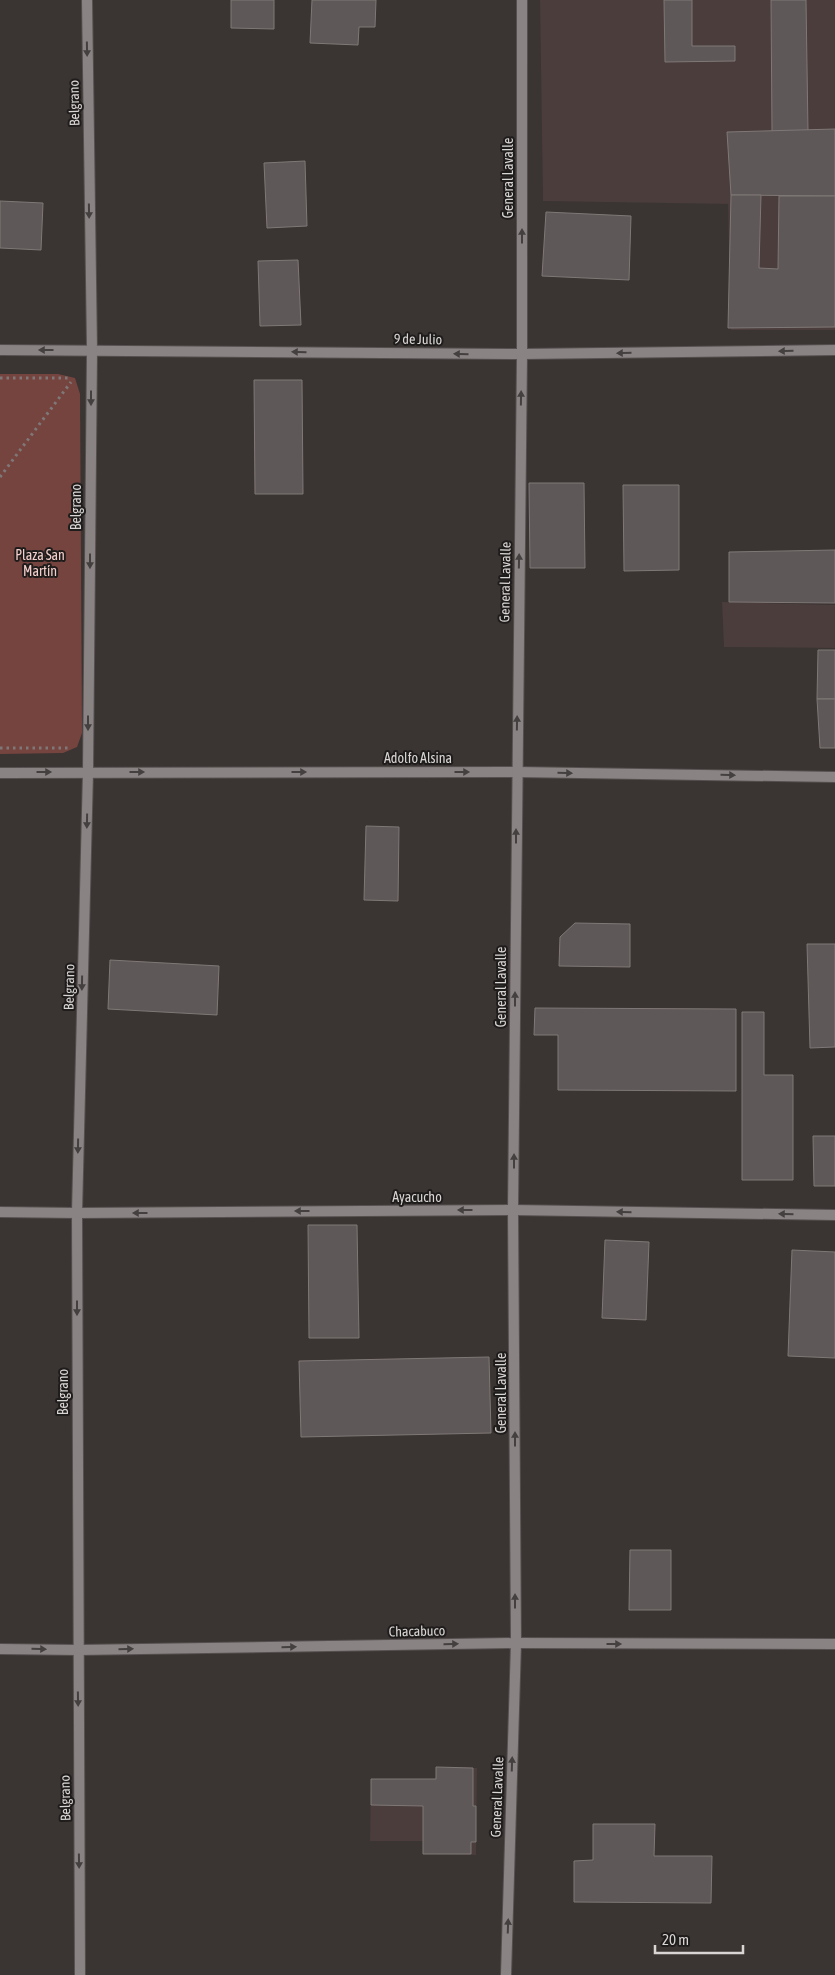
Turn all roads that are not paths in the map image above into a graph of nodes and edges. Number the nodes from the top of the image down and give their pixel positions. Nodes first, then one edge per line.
1 (87, 0) edge
2 (522, 0) edge
3 (0, 350) edge
4 (92, 350) junction
5 (835, 350) edge
6 (522, 354) junction
7 (0, 772) edge
8 (88, 772) junction
9 (517, 772) junction
10 (835, 776) edge
11 (514, 1210) junction
12 (0, 1212) edge
13 (76, 1213) junction
14 (835, 1215) edge
15 (516, 1643) junction
16 (835, 1644) edge
17 (0, 1649) edge
18 (78, 1650) junction
19 (80, 1975) edge
20 (506, 1975) edge

1 -> 4 street, Belgrano
6 -> 2 street, General Lavalle
4 -> 3 street, 9 de Julio
6 -> 4 street, 9 de Julio
4 -> 8 street, Belgrano
5 -> 6 street, 9 de Julio
9 -> 6 street, General Lavalle
7 -> 8 street, Adolfo Alsina
8 -> 9 street, Adolfo Alsina
8 -> 13 street, Belgrano
9 -> 10 street, Adolfo Alsina
11 -> 9 street, General Lavalle
11 -> 13 street, Ayacucho
14 -> 11 street, Ayacucho
15 -> 11 street, General Lavalle
12 - 13 street, Ayacucho
13 -> 18 street, Belgrano
15 -> 16 street, Chacabuco
18 -> 15 street, Chacabuco
20 -> 15 street, General Lavalle
17 -> 18 street, Chacabuco
18 -> 19 street, Belgrano

